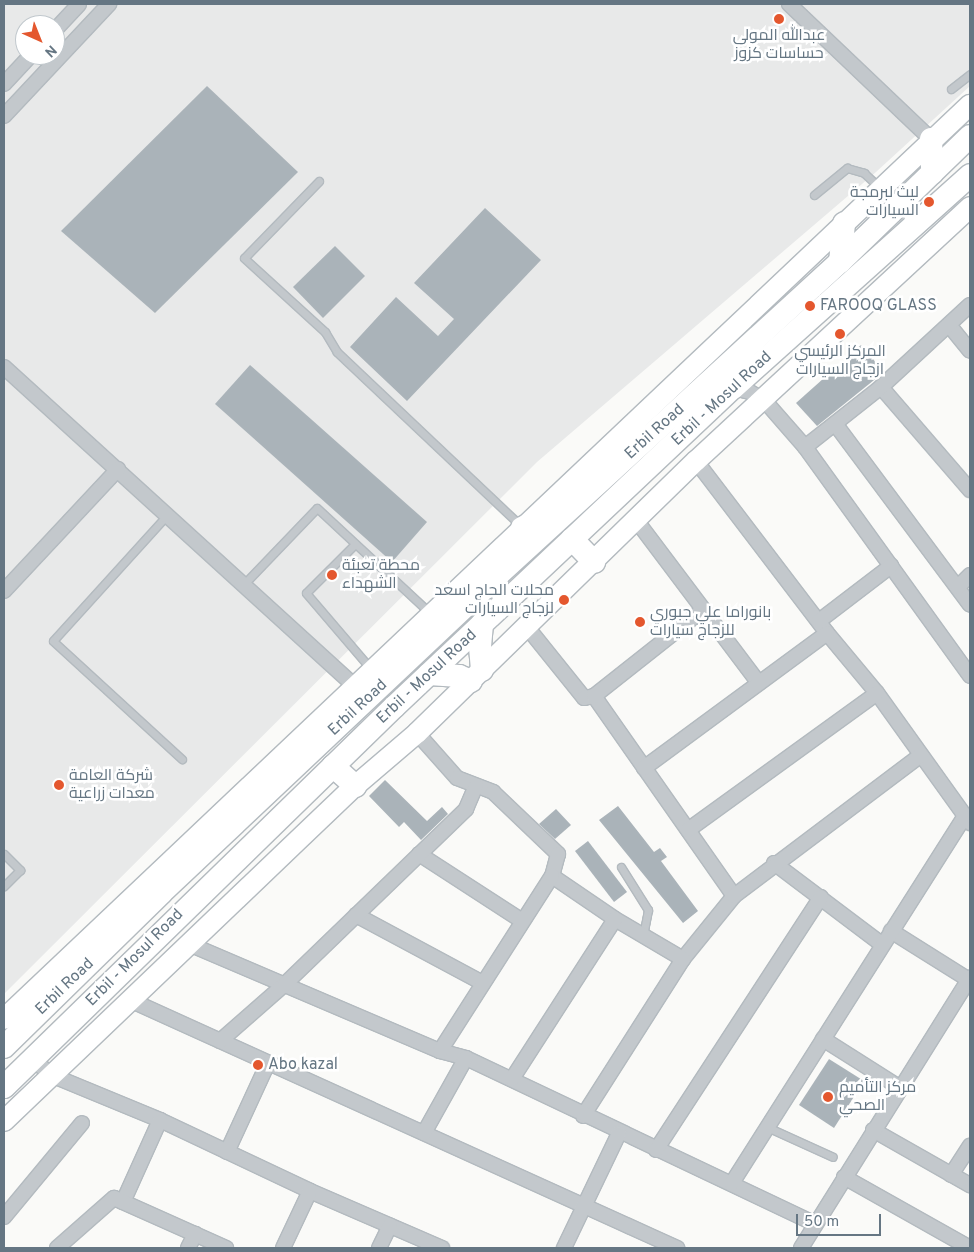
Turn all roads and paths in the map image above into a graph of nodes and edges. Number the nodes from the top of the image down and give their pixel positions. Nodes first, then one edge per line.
1 (79, 4) edge
2 (109, 4) edge
3 (789, 4) edge
4 (65, 19) edge
5 (22, 65) edge
6 (970, 74) edge
7 (4, 84) edge
8 (951, 89) dead end
9 (970, 105) edge
10 (4, 116) edge
11 (970, 136) edge
12 (931, 139) junction
13 (932, 173) junction
14 (970, 175) edge
15 (319, 180) dead end
16 (880, 188) junction
17 (814, 195) dead end
18 (970, 207) edge
19 (844, 223) junction
20 (840, 262) junction
21 (970, 305) edge
22 (949, 325) junction
23 (970, 351) edge
24 (4, 367) edge
25 (726, 381) junction
26 (881, 386) junction
27 (764, 400) junction
28 (836, 425) junction
29 (805, 447) junction
30 (696, 461) junction
31 (118, 469) junction
32 (970, 490) edge
33 (580, 499) junction
34 (168, 514) junction
35 (636, 520) junction
36 (522, 528) junction
37 (572, 539) junction
38 (355, 544) junction
39 (594, 562) junction
40 (891, 566) junction
41 (970, 575) edge
42 (244, 584) junction
43 (958, 588) junction
44 (4, 591) edge
45 (970, 605) edge
46 (703, 610) junction
47 (431, 614) junction
48 (482, 624) junction
49 (527, 627) junction
50 (823, 627) junction
51 (372, 670) junction
52 (429, 674) junction
53 (477, 676) junction
54 (970, 676) edge
55 (759, 683) junction
56 (355, 686) junction
57 (877, 693) junction
58 (594, 696) junction
59 (417, 733) junction
60 (921, 756) junction
61 (182, 759) dead end
62 (333, 766) junction
63 (644, 768) junction
64 (355, 786) junction
65 (476, 786) junction
66 (233, 814) junction
67 (967, 819) edge
68 (688, 830) junction
69 (4, 854) edge
70 (419, 854) junction
71 (774, 863) junction
72 (621, 867) dead end
73 (552, 876) junction
74 (4, 886) edge
75 (734, 896) junction
76 (821, 897) junction
77 (356, 915) junction
78 (615, 919) junction
79 (522, 921) junction
80 (891, 931) junction
81 (643, 936) junction
82 (189, 944) junction
83 (882, 945) junction
84 (683, 959) junction
85 (969, 979) edge
86 (481, 982) junction
87 (285, 984) junction
88 (130, 1000) junction
89 (15, 1017) edge
90 (823, 1039) junction
91 (220, 1041) junction
92 (4, 1047) edge
93 (440, 1051) junction
94 (466, 1058) junction
95 (33, 1059) junction
96 (268, 1064) junction
97 (51, 1075) junction
98 (512, 1079) junction
99 (4, 1087) edge
100 (900, 1087) junction
101 (583, 1116) junction
102 (160, 1120) junction
103 (4, 1121) edge
104 (82, 1123) dead end
105 (767, 1128) junction
106 (873, 1130) junction
107 (424, 1133) junction
108 (619, 1133) junction
109 (970, 1146) edge
110 (656, 1150) junction
111 (227, 1152) junction
112 (833, 1157) dead end
113 (951, 1175) junction
114 (844, 1177) junction
115 (732, 1183) junction
116 (970, 1185) edge
117 (310, 1191) junction
118 (122, 1202) junction
119 (584, 1205) junction
120 (4, 1217) edge
121 (815, 1224) junction
122 (390, 1225) junction
123 (195, 1234) junction
124 (57, 1248) edge
125 (188, 1248) edge
126 (226, 1248) edge
127 (283, 1248) edge
128 (379, 1248) edge
129 (442, 1248) edge
130 (564, 1248) edge
131 (677, 1248) edge
132 (801, 1248) edge
133 (970, 1248) edge

1 - 4 street
2 - 10 street
3 - 12 street
5 - 7 street
6 - 8 lane
9 - 12 main road
11 - 13 highway, Erbil - Mosul Road
12 - 13 highway
12 - 16 main road
13 - 20 highway, Erbil - Mosul Road
14 - 25 highway, Erbil - Mosul Road
15 - 36 lane
16 - 17 lane
16 - 19 main road
18 - 27 main road
19 - 20 highway
19 - 36 main road
20 - 25 highway, Erbil - Mosul Road
21 - 22 street
22 - 23 street
22 - 26 street
24 - 31 street
25 - 27 street
25 - 33 highway, Erbil Road
25 - 37 highway, Erbil - Mosul Road
26 - 28 street
26 - 32 street
27 - 29 street
27 - 30 main road
28 - 29 street
28 - 43 street
29 - 40 street
30 - 35 main road
30 - 50 street
31 - 34 street
31 - 44 street
33 - 36 highway
33 - 66 highway, Erbil Road
34 - 42 street
34 - 61 lane
35 - 39 main road
35 - 46 street
36 - 47 main road
37 - 39 highway
37 - 48 highway, Erbil - Mosul Road
38 - 42 lane
38 - 47 lane
38 - 51 lane
39 - 49 main road
40 - 50 street
40 - 54 street
41 - 43 street
42 - 56 street
43 - 45 street
46 - 55 street
46 - 58 street
47 - 51 main road
48 - 52 highway, Erbil - Mosul Road
48 - 53 highway
49 - 53 main road
49 - 58 street
50 - 55 street
50 - 57 street
51 - 56 main road
52 - 53 highway
52 - 62 highway, Erbil - Mosul Road
53 - 59 main road
55 - 63 street
56 - 66 main road
57 - 60 street
57 - 68 street
58 - 63 street
59 - 64 main road
59 - 65 street
60 - 67 street
60 - 71 street
62 - 64 highway
62 - 95 highway, Erbil - Mosul Road
63 - 68 street
64 - 82 main road
65 - 70 street
65 - 73 street
66 - 89 highway, Erbil Road
67 - 80 street
68 - 75 street
69 - 74 lane
70 - 77 street
70 - 79 street
71 - 75 street
71 - 76 street
72 - 81 lane
73 - 78 street
73 - 79 street
75 - 84 street
76 - 83 street
76 - 110 street
77 - 86 street
77 - 87 street
78 - 81 street
78 - 98 street
79 - 86 street
80 - 83 street
80 - 85 street
81 - 84 street
82 - 87 street
82 - 88 main road
83 - 90 street
84 - 101 street
85 - 100 street
86 - 93 street
87 - 91 street
87 - 93 street
88 - 91 street
88 - 97 main road
89 - 92 highway, Erbil Road
90 - 100 street
90 - 105 street
91 - 96 street
93 - 94 street
94 - 98 street
94 - 107 street
95 - 97 street
95 - 99 highway, Erbil - Mosul Road
96 - 107 street
96 - 111 street
97 - 102 street
97 - 103 main road
98 - 101 street
100 - 106 street
101 - 108 street
102 - 111 street
102 - 118 street
104 - 120 street
105 - 112 lane
105 - 115 street
106 - 113 street
106 - 114 street
107 - 119 street
108 - 110 street
108 - 119 street
109 - 113 street
110 - 115 street
111 - 117 street
113 - 116 street
114 - 121 street
114 - 133 street
115 - 121 street
117 - 122 street
117 - 127 street
118 - 123 street
118 - 124 street
119 - 130 street
119 - 131 street
121 - 132 street
122 - 128 street
122 - 129 street
123 - 125 street
123 - 126 street

